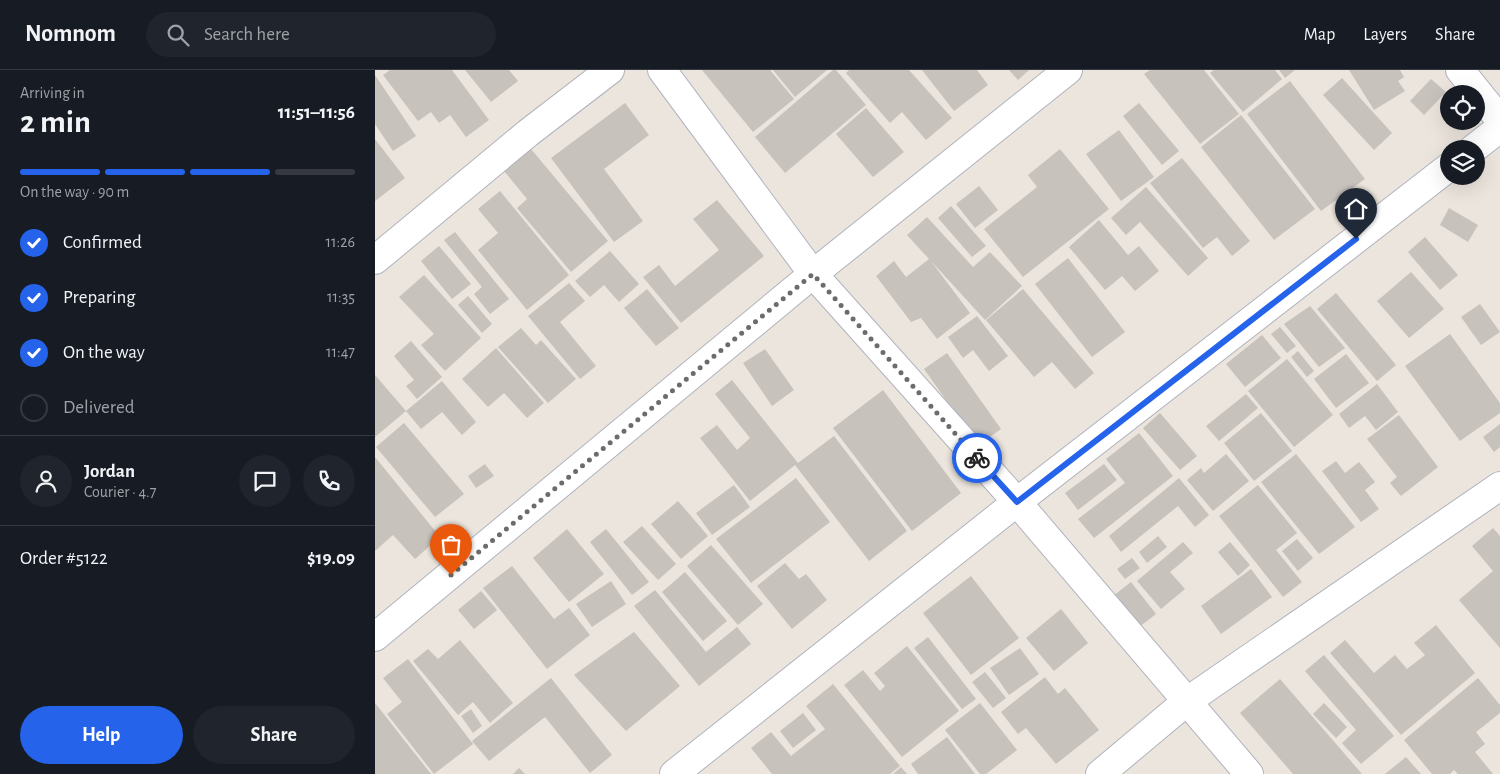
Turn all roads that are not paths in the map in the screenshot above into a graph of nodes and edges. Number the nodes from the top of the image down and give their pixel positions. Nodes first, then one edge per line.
1 (610, 70) edge
2 (662, 70) edge
3 (1069, 70) edge
4 (1460, 70) edge
5 (1500, 120) edge
6 (1500, 128) edge
7 (1485, 140) edge
8 (1440, 174) edge
9 (375, 260) edge
10 (813, 274) junction
11 (1500, 486) edge
12 (1017, 502) junction
13 (375, 637) edge
14 (1186, 702) junction
15 (674, 774) edge
16 (1101, 774) edge
17 (1249, 774) edge

1 - 9 street
2 - 10 street
3 - 10 street
4 - 5 street
6 - 7 street
8 - 12 street
10 - 12 street
10 - 13 street
11 - 14 street
12 - 14 street
12 - 15 street
14 - 16 street
14 - 17 street

